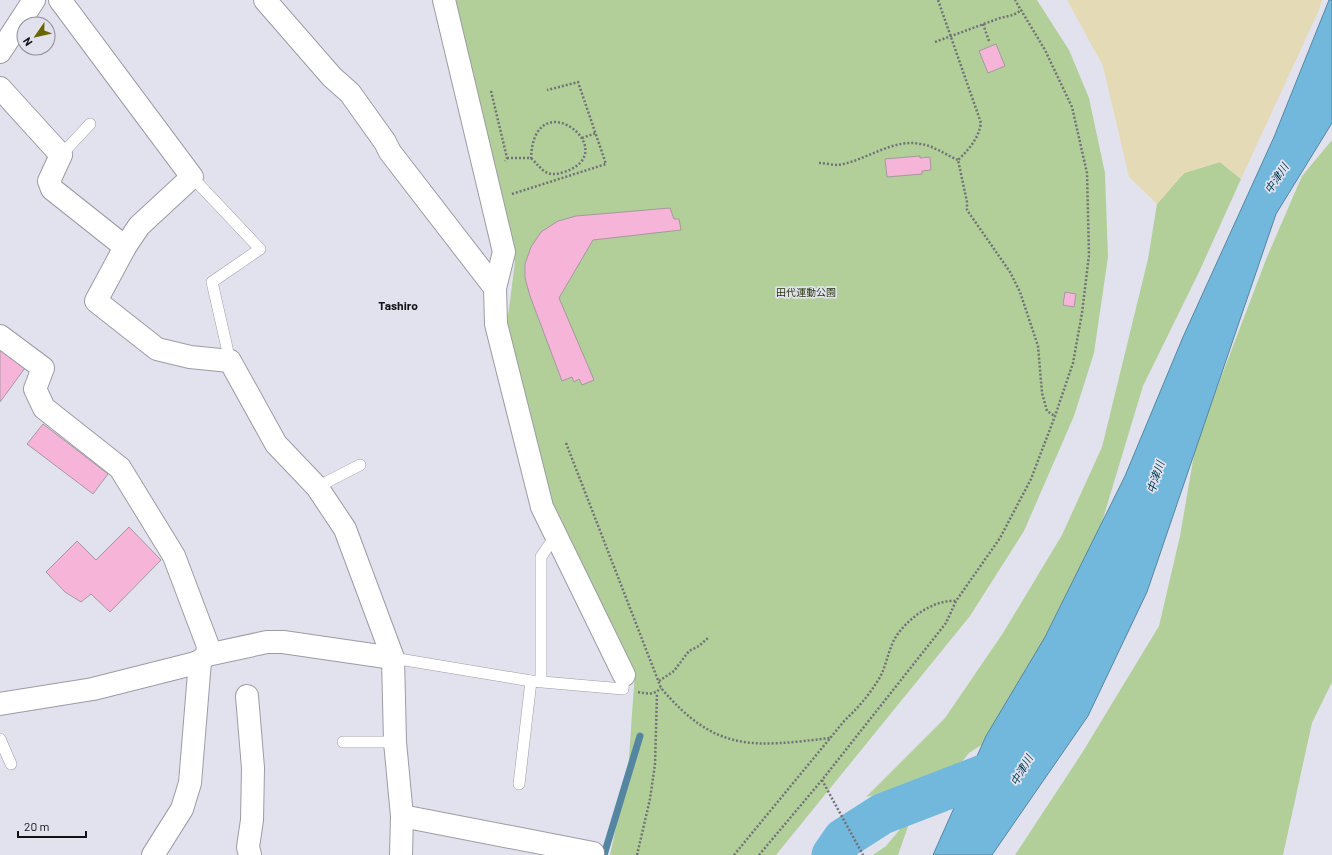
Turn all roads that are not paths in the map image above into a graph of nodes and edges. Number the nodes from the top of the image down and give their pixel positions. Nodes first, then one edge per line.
1 (34, 0) edge
2 (60, 0) edge
3 (265, 0) edge
4 (444, 0) edge
5 (0, 52) edge
6 (0, 88) edge
7 (90, 124) dead end
8 (61, 155) junction
9 (192, 177) junction
10 (125, 247) junction
11 (495, 288) junction
12 (0, 336) edge
13 (230, 361) junction
14 (360, 465) dead end
15 (317, 487) junction
16 (555, 536) junction
17 (204, 658) junction
18 (393, 658) junction
19 (536, 681) junction
20 (623, 682) joint
21 (247, 696) dead end
22 (0, 704) edge
23 (0, 739) edge
24 (343, 742) dead end
25 (395, 742) junction
26 (11, 764) dead end
27 (519, 784) dead end
28 (402, 816) junction
29 (556, 850) edge
30 (593, 853) dead end
31 (153, 855) edge
32 (250, 855) edge
33 (401, 855) edge

1 - 5 street
2 - 9 street
3 - 11 street
4 - 11 street
6 - 8 street
7 - 8 lane
8 - 10 street
9 - 10 street
9 - 13 lane
10 - 13 street
11 - 16 street
12 - 17 street
13 - 15 street
14 - 15 lane
15 - 18 street
16 - 19 lane
16 - 20 street
17 - 18 street
17 - 22 street
17 - 31 street
18 - 19 lane
18 - 25 street
19 - 20 lane
19 - 27 lane
21 - 32 street
23 - 26 lane
24 - 25 lane
25 - 28 street
28 - 29 street
28 - 33 street
29 - 30 street

